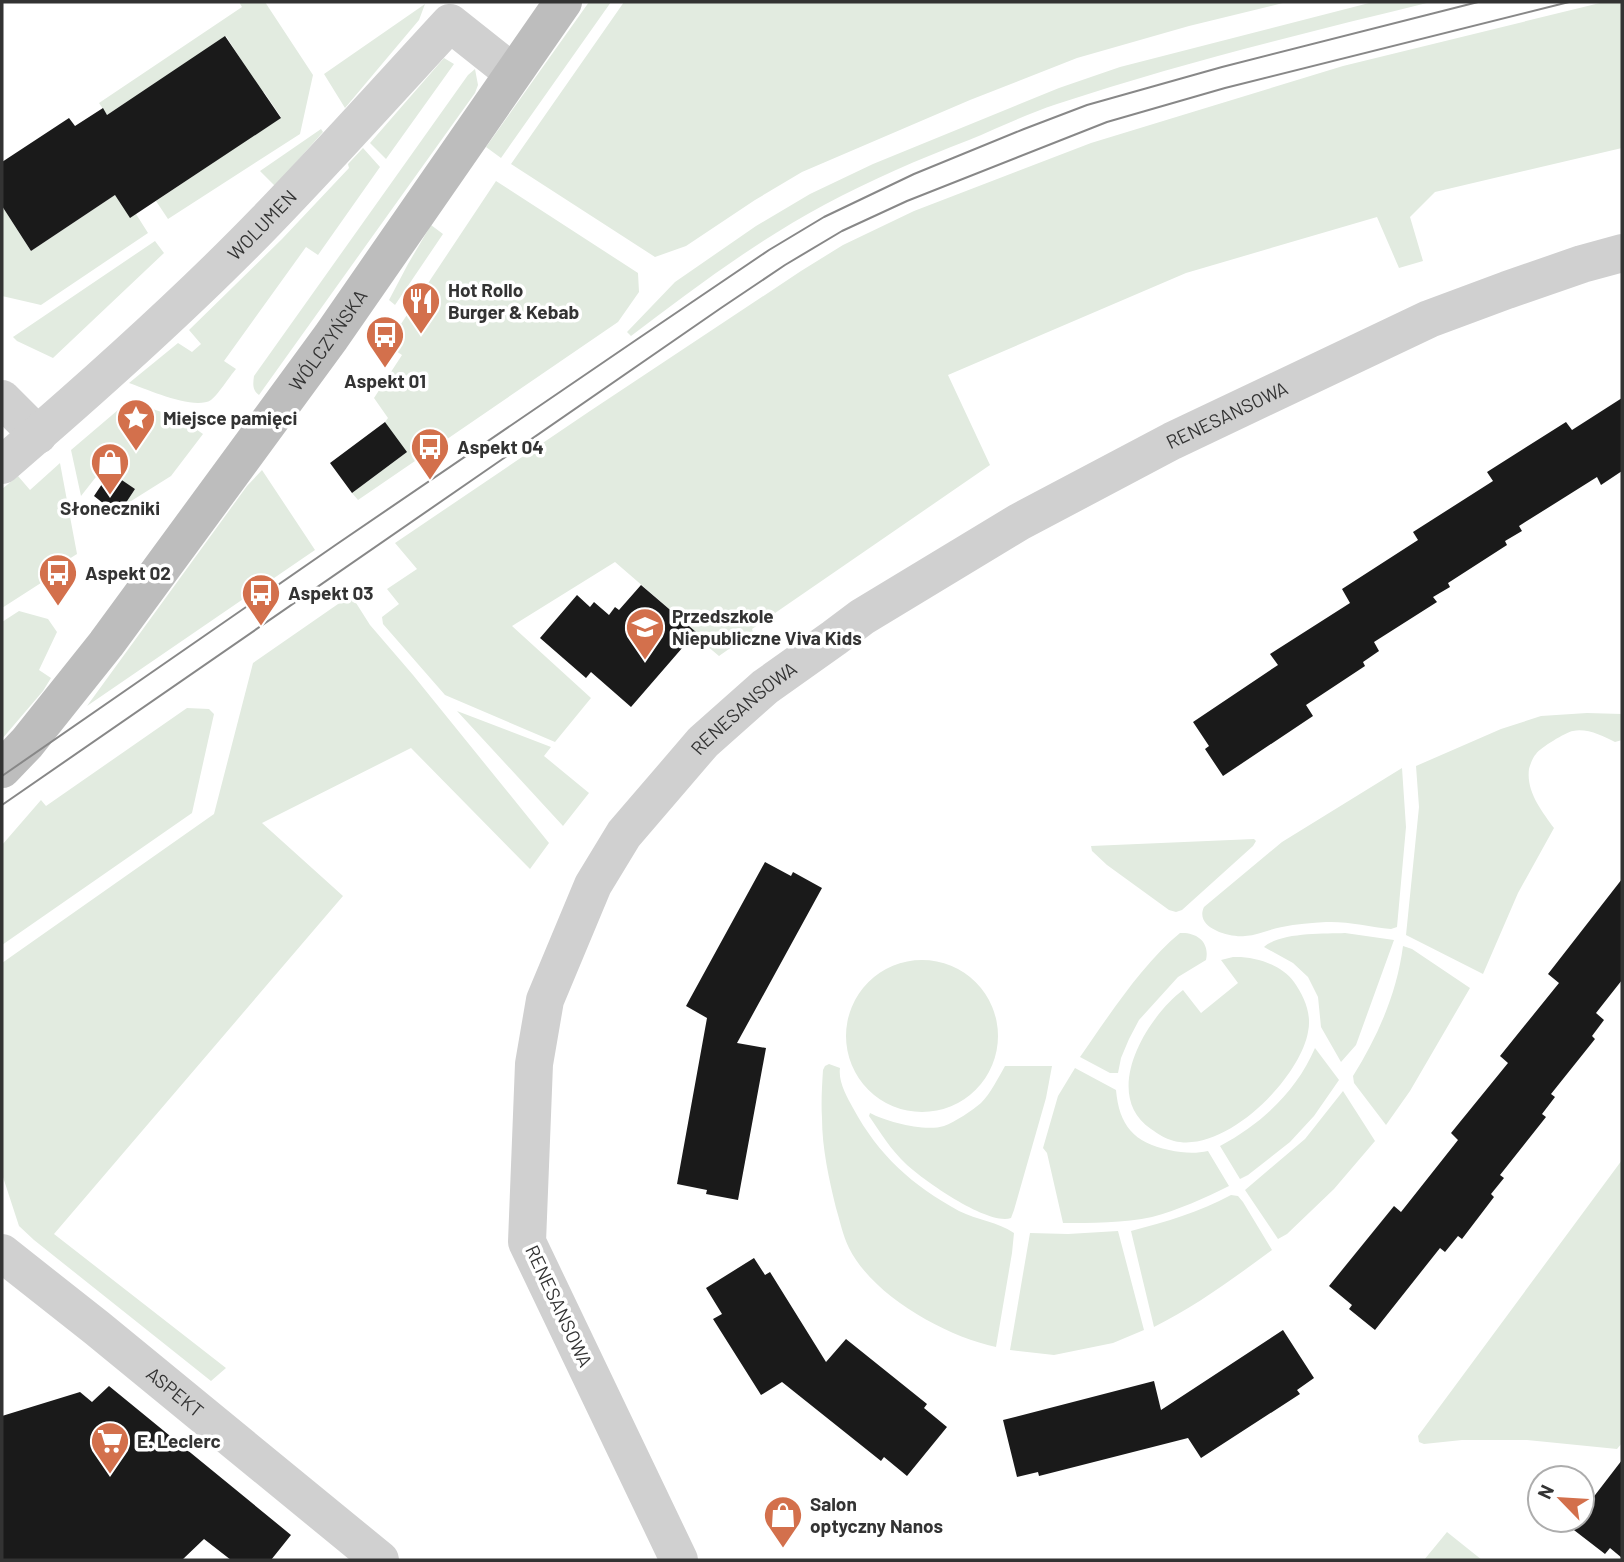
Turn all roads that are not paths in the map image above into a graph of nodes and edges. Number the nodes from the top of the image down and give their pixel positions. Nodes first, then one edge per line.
1 (563, 2) edge
2 (513, 73) junction
3 (1622, 253) edge
4 (2, 399) edge
5 (38, 435) junction
6 (2, 465) edge
7 (2, 769) edge
8 (2, 1253) edge
9 (380, 1560) edge
10 (678, 1560) edge

1 - 2 main road, WÓLCZYŃSKA
2 - 5 street, WOLUMEN
2 - 7 main road, WÓLCZYŃSKA
3 - 10 street, RENESANSOWA
4 - 5 street
5 - 6 street
8 - 9 street, ASPEKT

